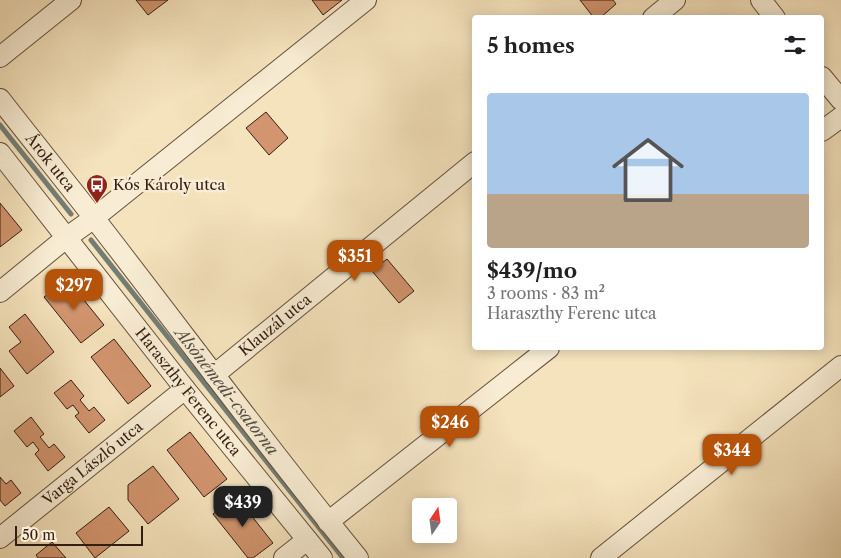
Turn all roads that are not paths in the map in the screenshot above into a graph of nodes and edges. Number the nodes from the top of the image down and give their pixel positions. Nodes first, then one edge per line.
1 (71, 0) edge
2 (366, 0) edge
3 (675, 0) edge
4 (761, 0) edge
5 (658, 15) edge
6 (773, 15) edge
7 (0, 57) edge
8 (824, 79) edge
9 (0, 99) edge
10 (841, 100) edge
11 (841, 117) edge
12 (824, 130) edge
13 (0, 153) edge
14 (472, 164) edge
15 (94, 218) junction
16 (66, 238) junction
17 (0, 292) edge
18 (546, 350) edge
19 (841, 366) edge
20 (214, 375) junction
21 (185, 388) junction
22 (328, 522) junction
23 (0, 538) edge
24 (307, 540) junction
25 (284, 558) edge
26 (322, 558) edge
27 (358, 558) edge
28 (601, 558) edge

1 - 7 street
2 - 15 street
3 - 5 street
4 - 6 street
8 - 10 street
9 - 15 street, Árok utca
11 - 12 street
13 - 16 street, Haraszthy Ferenc utca
14 - 20 street, Klauzál utca
15 - 16 street
15 - 20 street, Árok utca
16 - 17 street
16 - 21 street, Haraszthy Ferenc utca
18 - 22 street
19 - 28 street
20 - 22 street, Árok utca
21 - 23 street, Varga László utca
21 - 24 street, Haraszthy Ferenc utca
22 - 27 street, Árok utca
24 - 25 street
24 - 26 street, Haraszthy Ferenc utca

